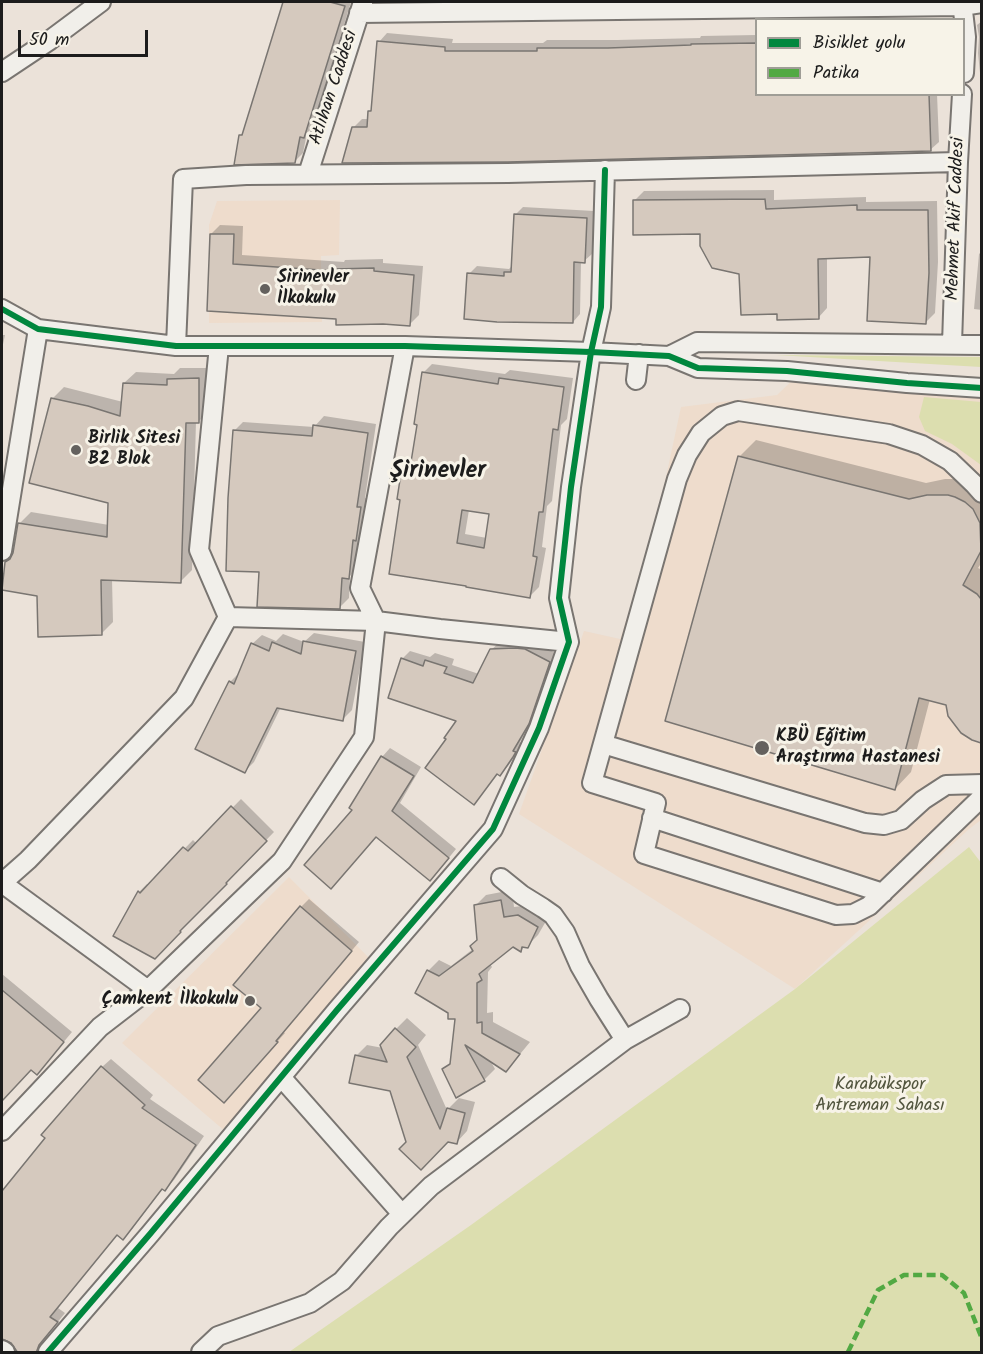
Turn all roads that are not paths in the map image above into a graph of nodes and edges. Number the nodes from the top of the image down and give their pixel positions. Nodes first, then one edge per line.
1 (101, 2) edge
2 (981, 3) edge
3 (962, 4) edge
4 (361, 7) edge
5 (965, 29) edge
6 (965, 49) edge
7 (2, 72) edge
8 (962, 96) edge
9 (958, 162) junction
10 (605, 170) junction
11 (308, 174) junction
12 (2, 309) edge
13 (38, 329) junction
14 (952, 344) junction
15 (981, 345) edge
16 (176, 346) junction
17 (219, 346) junction
18 (405, 346) junction
19 (591, 352) junction
20 (639, 354) junction
21 (669, 356) junction
22 (636, 380) dead end
23 (981, 388) edge
24 (981, 493) edge
25 (2, 551) edge
26 (228, 617) junction
27 (376, 621) junction
28 (569, 642) junction
29 (603, 744) junction
30 (981, 784) edge
31 (980, 802) edge
32 (652, 818) junction
33 (501, 878) dead end
34 (2, 883) edge
35 (883, 893) junction
36 (148, 990) junction
37 (680, 1009) dead end
38 (625, 1040) junction
39 (281, 1077) junction
40 (2, 1131) edge
41 (402, 1214) junction
42 (2, 1350) edge
43 (5, 1353) edge
44 (48, 1353) edge
45 (201, 1353) edge

1 - 7 street
2 - 3 street
3 - 4 street
4 - 11 street, Atlıhan Caddesi
5 - 6 street
8 - 9 street, Mehmet Akif Caddesi
9 - 10 street
9 - 14 street, Mehmet Akif Caddesi
10 - 11 street
10 - 19 street
11 - 16 street
12 - 13 street
13 - 16 street
13 - 25 street
14 - 15 street
14 - 21 street
16 - 17 street
17 - 18 street
17 - 26 street
18 - 19 street
18 - 27 street
19 - 20 street
19 - 28 street
20 - 21 street
20 - 22 street
21 - 23 street
24 - 29 street
26 - 27 street
26 - 34 street
27 - 28 street
27 - 36 street
28 - 39 street
29 - 30 street
29 - 32 street
31 - 35 street
32 - 35 street
32 - 35 street
33 - 38 street
34 - 36 street
36 - 40 street
37 - 38 street
38 - 41 street
39 - 41 street
39 - 44 street
41 - 45 street
42 - 43 street

